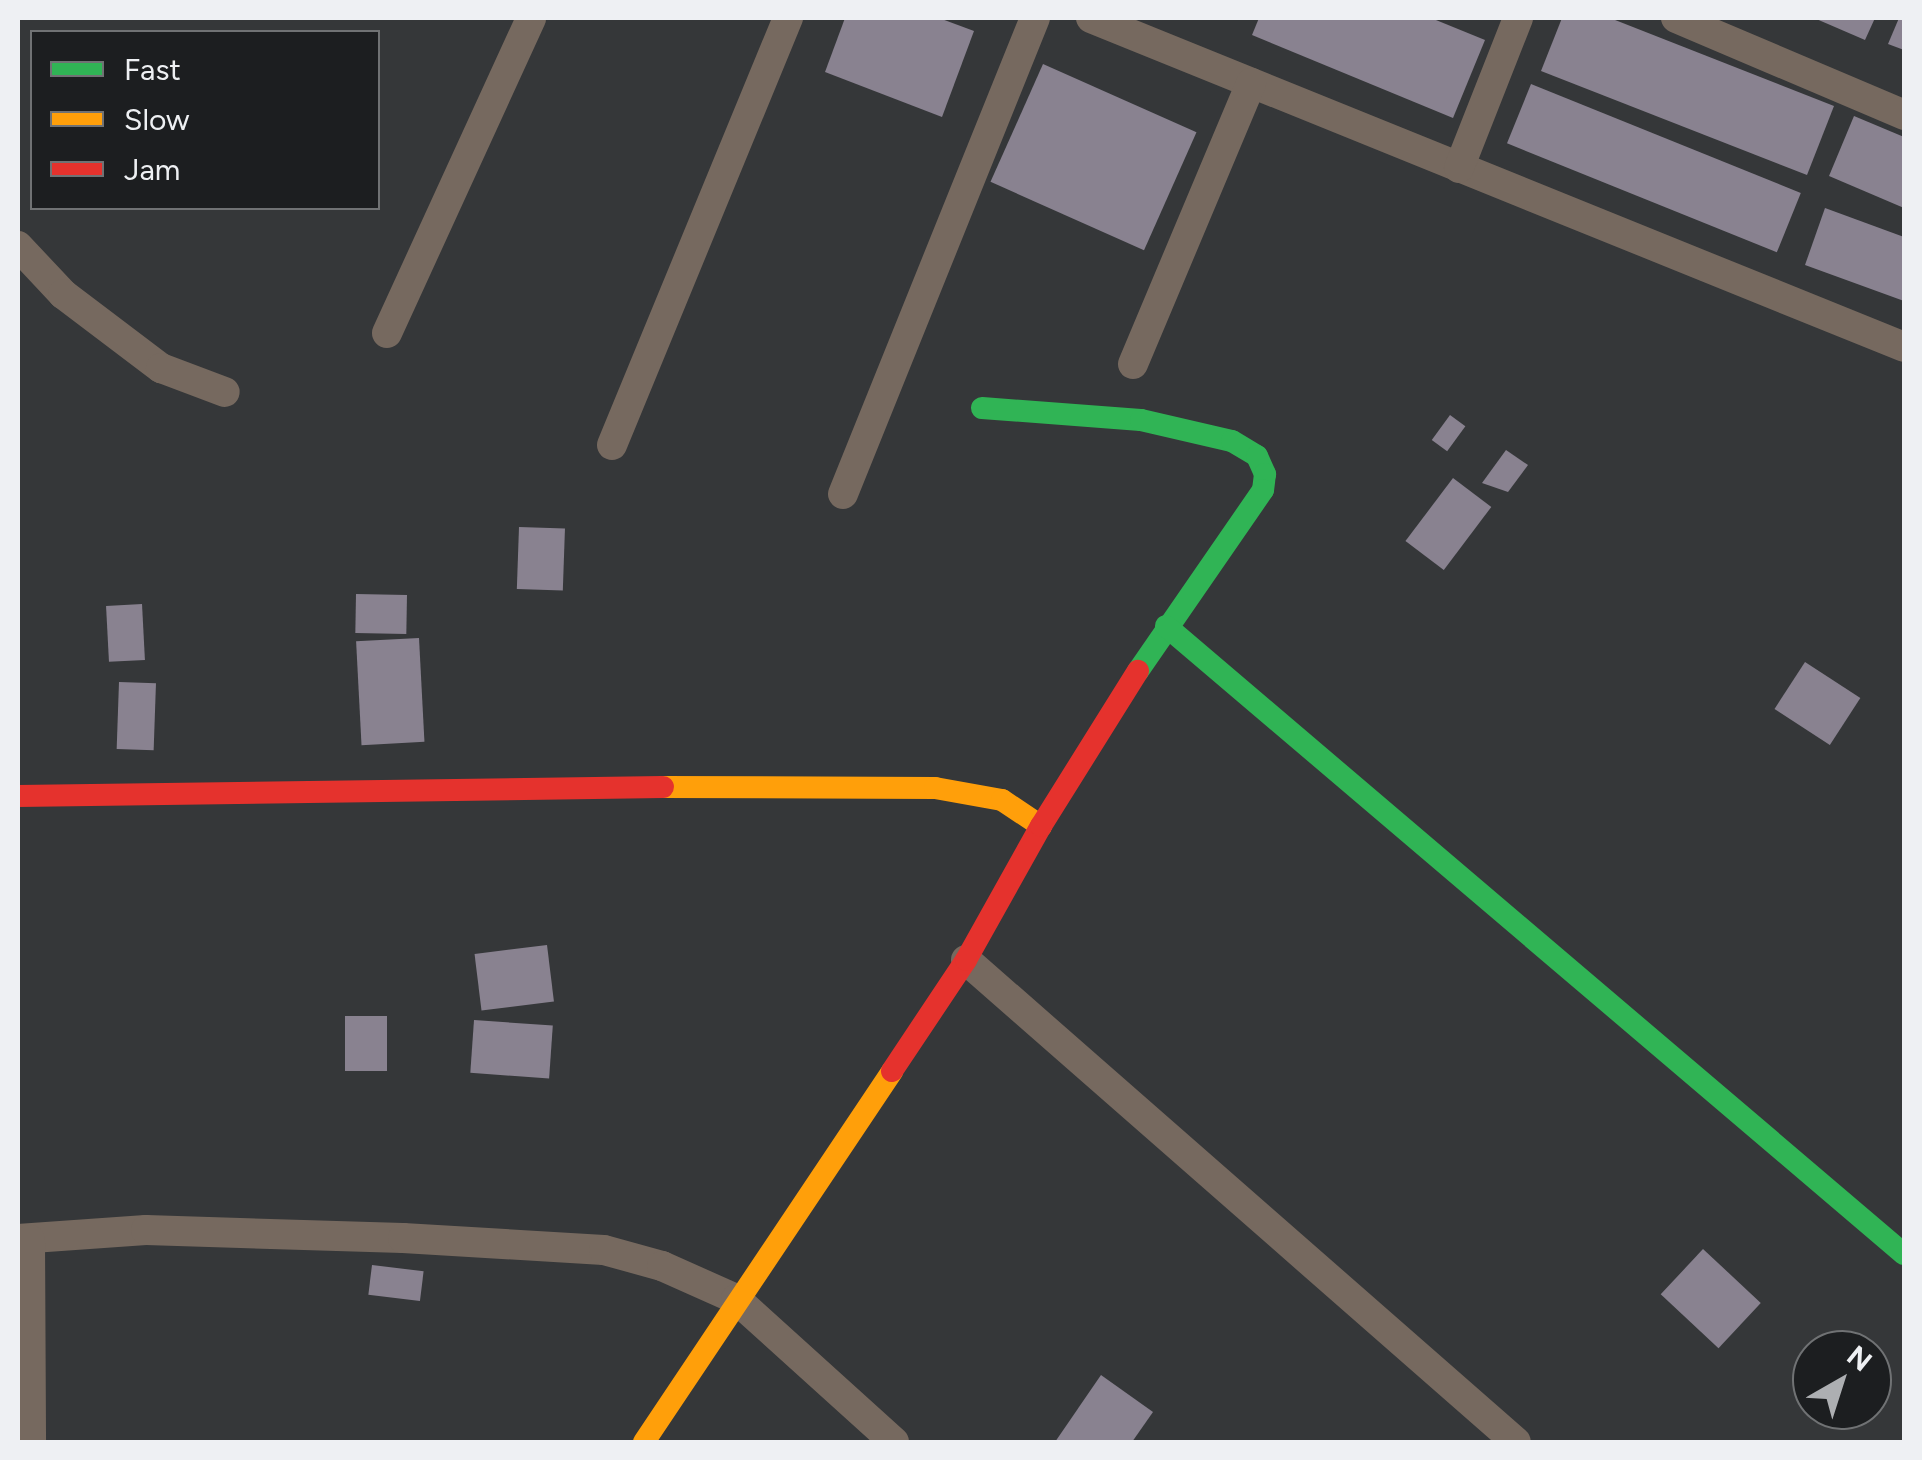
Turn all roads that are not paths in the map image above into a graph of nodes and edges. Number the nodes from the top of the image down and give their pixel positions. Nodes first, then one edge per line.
1 (530, 18) edge
2 (788, 18) edge
3 (1036, 18) edge
4 (1091, 18) edge
5 (1518, 18) edge
6 (1676, 18) edge
7 (1251, 83) junction
8 (1904, 115) edge
9 (1459, 168) junction
10 (18, 246) edge
11 (387, 334) dead end
12 (1904, 347) edge
13 (1133, 364) dead end
14 (225, 392) dead end
15 (982, 408) dead end
16 (612, 444) dead end
17 (843, 494) dead end
18 (1166, 626) junction
19 (18, 796) edge
20 (1041, 826) junction
21 (966, 960) junction
22 (24, 1240) edge
23 (1904, 1254) edge
24 (736, 1299) junction
25 (32, 1442) edge
26 (644, 1442) edge
27 (894, 1442) edge
28 (1516, 1442) edge

1 - 11 street
2 - 16 street
3 - 17 street
4 - 7 street
5 - 9 street
6 - 8 street
7 - 9 street
7 - 13 street
9 - 12 street
10 - 14 street
15 - 18 street
18 - 20 street
18 - 23 street
19 - 20 street
20 - 21 street
21 - 24 street
21 - 28 street
22 - 24 street
22 - 25 street
24 - 26 street
24 - 27 street

